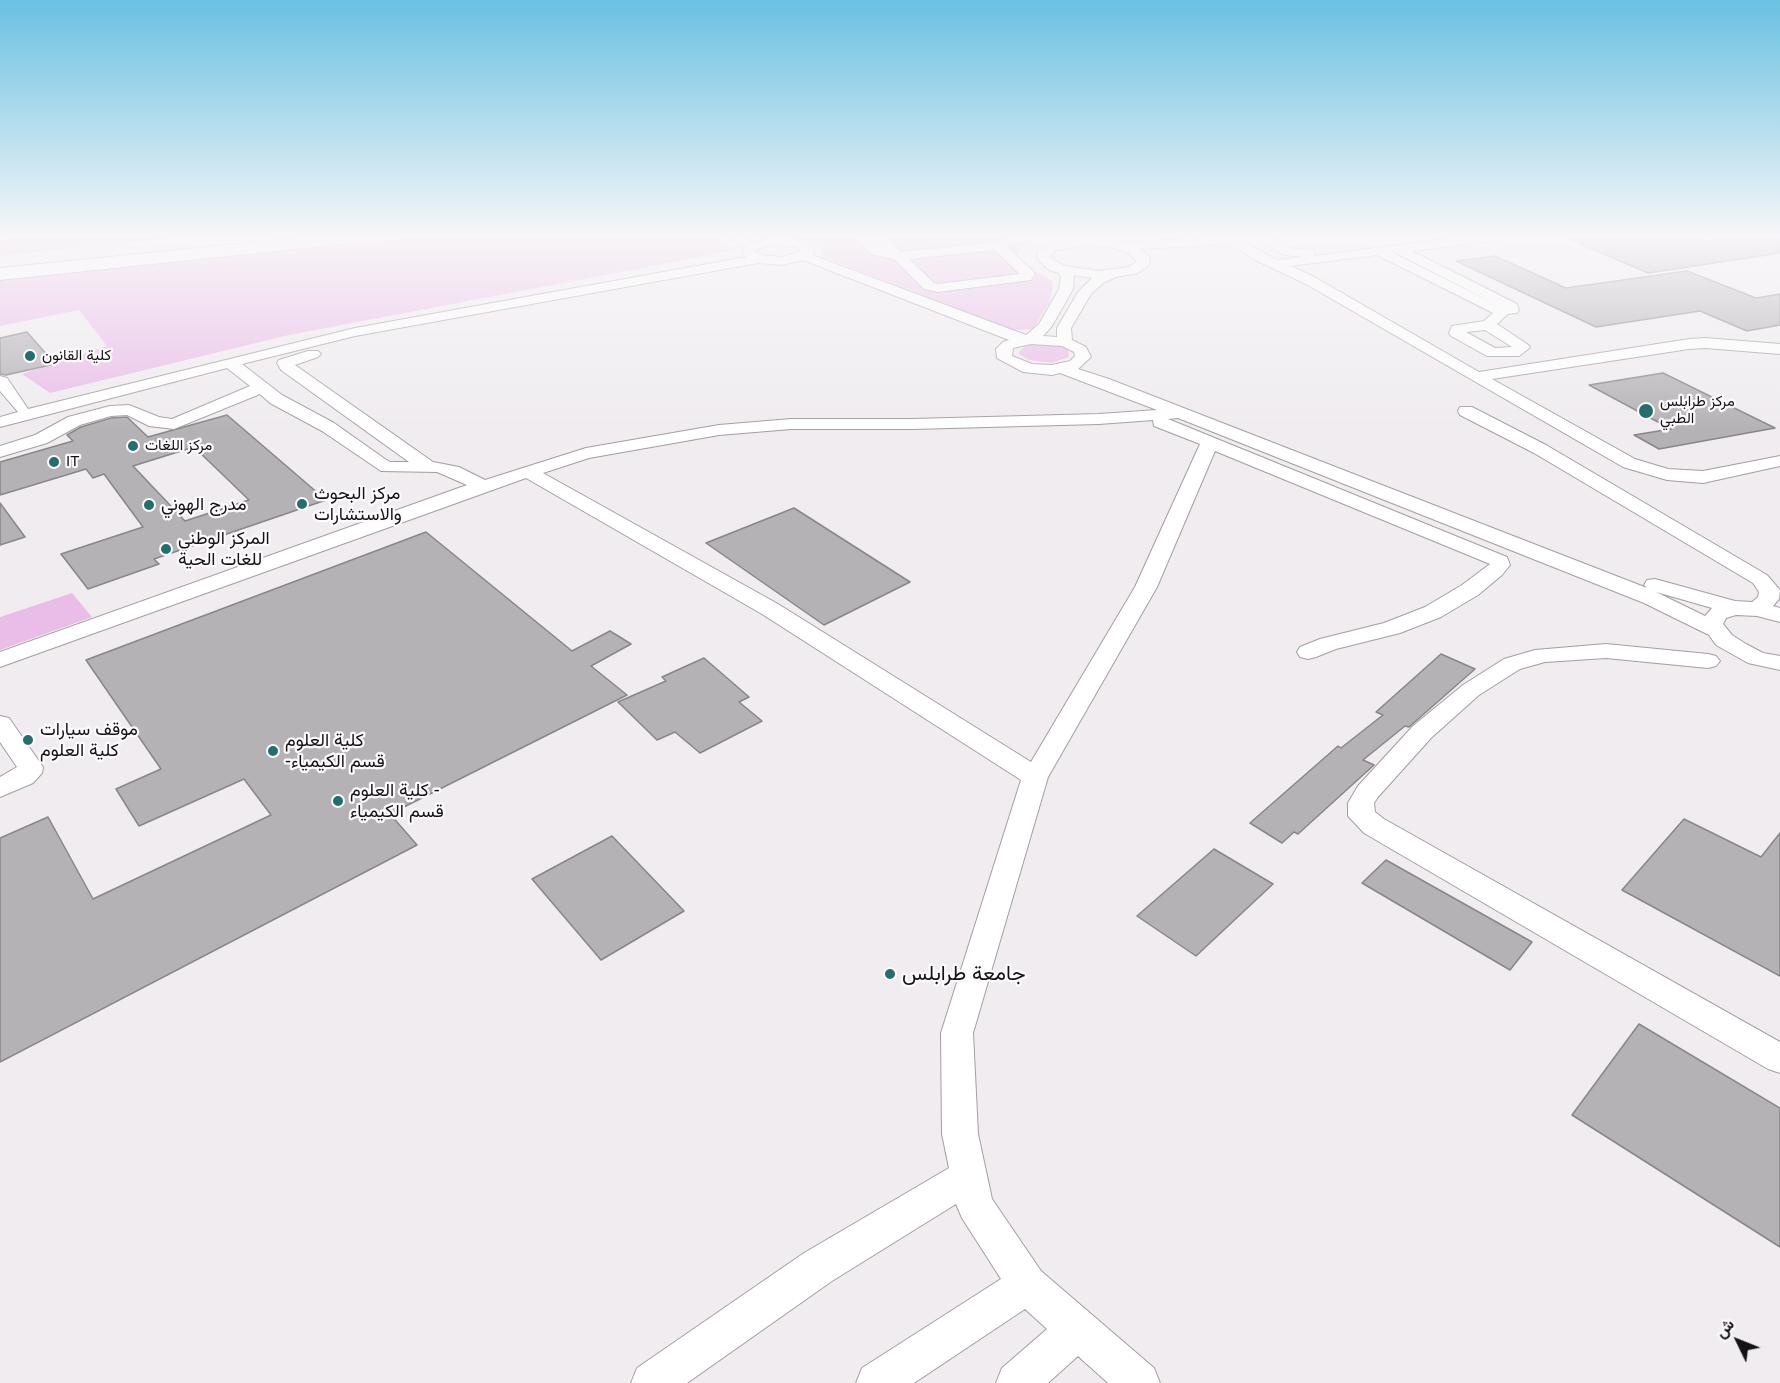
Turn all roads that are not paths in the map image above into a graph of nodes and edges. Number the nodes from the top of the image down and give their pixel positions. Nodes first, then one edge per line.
1 (482, 301) edge
2 (508, 301) edge
3 (898, 301) edge
4 (913, 301) edge
5 (1059, 301) edge
6 (1080, 301) edge
7 (1356, 301) edge
8 (1478, 301) edge
9 (1499, 301) edge
10 (1503, 311) junction
11 (1488, 325) dead end
12 (1028, 339) junction
13 (1065, 342) junction
14 (351, 345) dead end
15 (1004, 349) junction
16 (1780, 349) edge
17 (1082, 360) junction
18 (230, 362) junction
19 (1064, 369) junction
20 (1476, 378) junction
21 (1, 381) edge
22 (262, 387) junction
23 (21, 408) junction
24 (1466, 411) dead end
25 (0, 413) edge
26 (1181, 413) junction
27 (1147, 417) junction
28 (0, 422) edge
29 (1209, 443) junction
30 (0, 452) edge
31 (426, 465) junction
32 (1776, 465) edge
33 (526, 471) junction
34 (483, 486) junction
35 (1734, 608) junction
36 (1758, 609) junction
37 (1780, 615) edge
38 (1715, 630) junction
39 (1308, 652) dead end
40 (0, 660) edge
41 (1708, 661) dead end
42 (1780, 663) edge
43 (0, 724) edge
44 (1035, 777) junction
45 (0, 788) edge
46 (1780, 1059) edge
47 (969, 1176) junction
48 (1027, 1285) junction
49 (1078, 1329) junction
50 (652, 1383) edge
51 (877, 1383) edge
52 (1017, 1383) edge
53 (1139, 1383) edge

1 - 23 street
2 - 18 street
3 - 15 street
4 - 12 street
5 - 12 street
6 - 13 street
7 - 20 street
8 - 10 street
9 - 10 street
10 - 11 street
12 - 13 street
12 - 15 street
13 - 17 street
14 - 31 street
15 - 19 street
16 - 20 street
17 - 19 street
17 - 35 street
18 - 22 street
18 - 28 street
19 - 26 street
20 - 32 street
21 - 23 street
22 - 30 street
22 - 31 street
23 - 25 street
24 - 36 street
26 - 27 street
26 - 38 street
27 - 29 street
27 - 33 street
29 - 39 street
29 - 44 street
31 - 34 street
33 - 34 street
33 - 44 street
34 - 40 street
35 - 36 street
35 - 38 street
36 - 37 street
38 - 42 street
41 - 46 street
43 - 45 street
44 - 47 street
47 - 48 street
47 - 50 street
48 - 49 street
48 - 51 street
49 - 52 street
49 - 53 street

